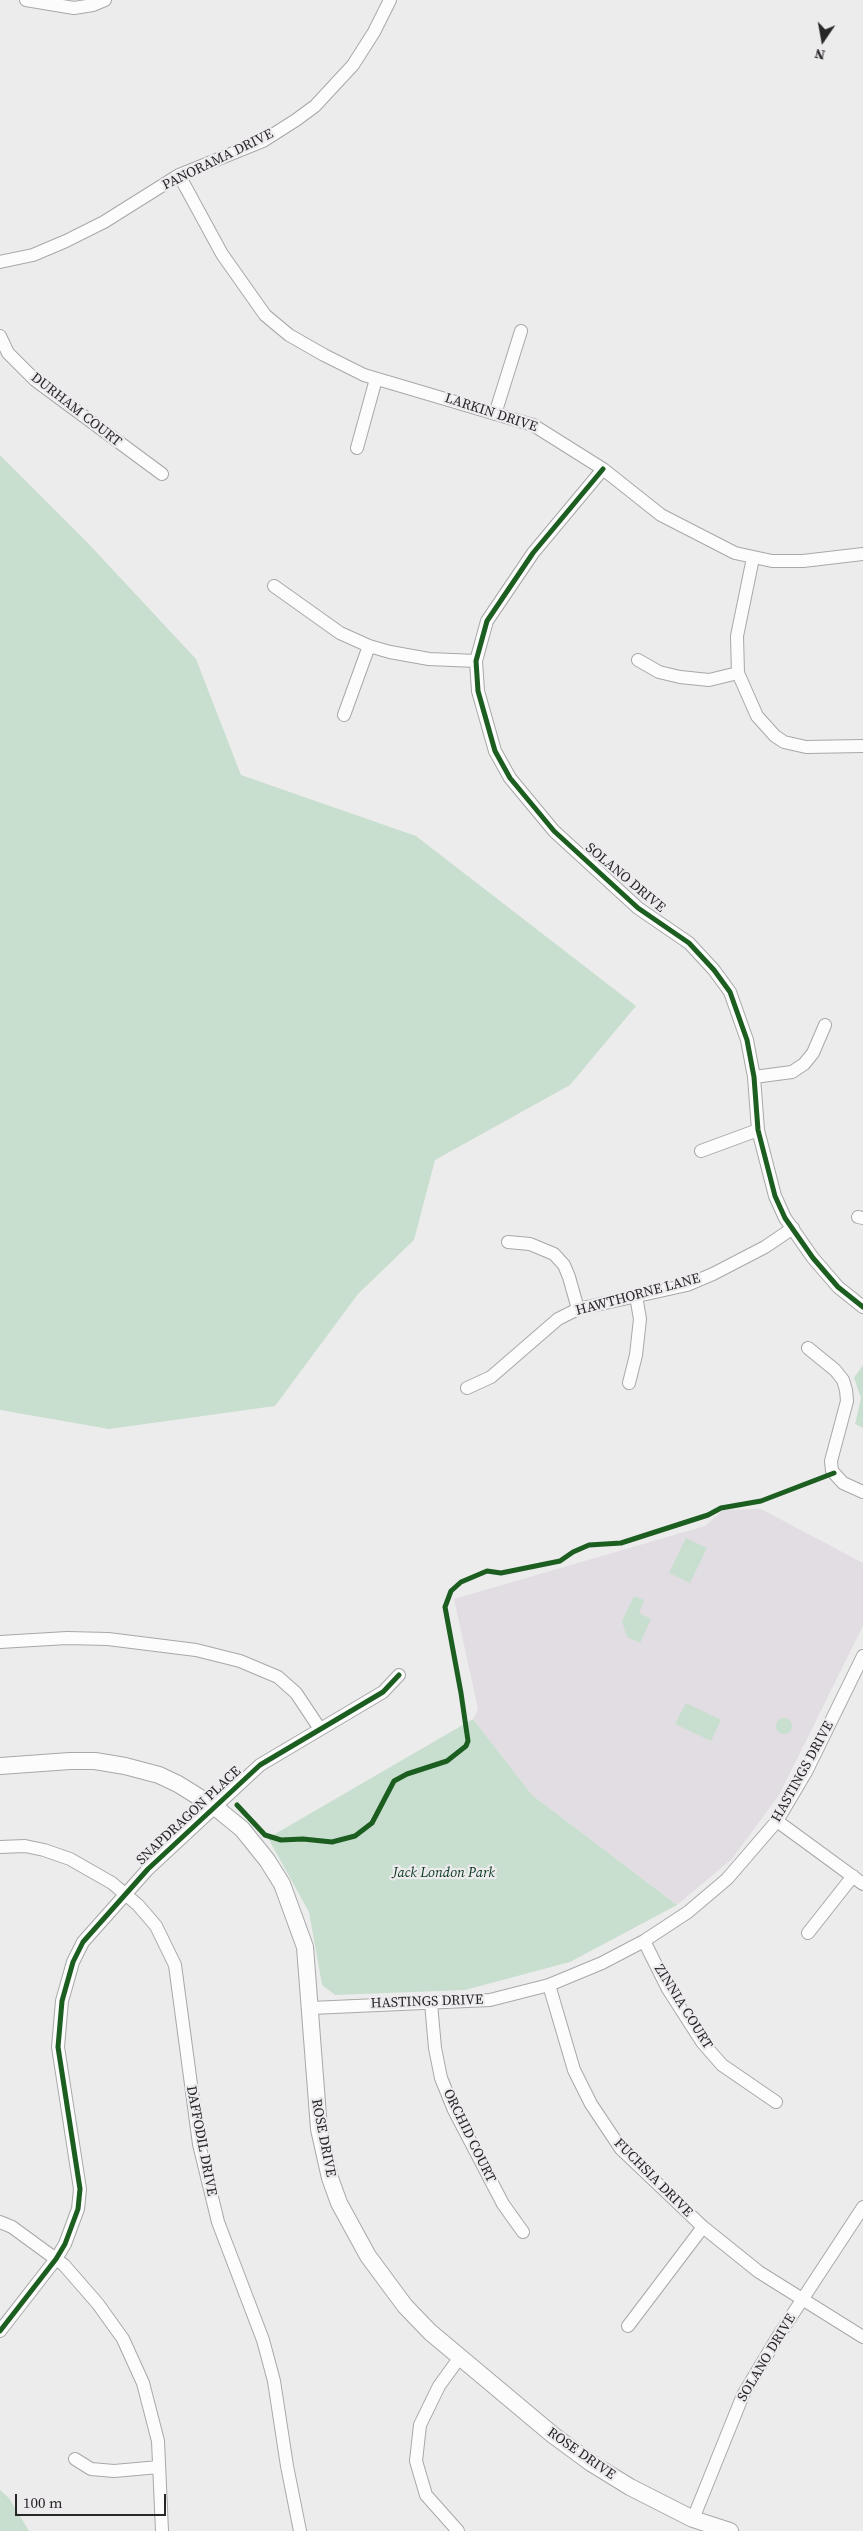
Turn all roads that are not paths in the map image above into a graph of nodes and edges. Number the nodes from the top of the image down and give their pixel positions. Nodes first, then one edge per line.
1 (26, 0) edge
2 (105, 0) edge
3 (390, 0) edge
4 (179, 175) junction
5 (0, 262) edge
6 (521, 331) dead end
7 (0, 336) edge
8 (376, 379) junction
9 (495, 414) junction
10 (357, 448) dead end
11 (603, 469) junction
12 (162, 474) dead end
13 (863, 554) edge
14 (753, 558) junction
15 (274, 586) dead end
16 (369, 646) junction
17 (638, 660) dead end
18 (476, 662) junction
19 (738, 673) junction
20 (344, 715) dead end
21 (863, 746) edge
22 (825, 1025) dead end
23 (754, 1076) junction
24 (758, 1130) junction
25 (701, 1151) dead end
26 (793, 1228) junction
27 (508, 1242) dead end
28 (636, 1296) junction
29 (863, 1307) edge
30 (578, 1309) junction
31 (808, 1348) dead end
32 (629, 1383) dead end
33 (467, 1388) dead end
34 (863, 1492) edge
35 (0, 1642) edge
36 (863, 1656) edge
37 (399, 1675) dead end
38 (320, 1729) junction
39 (0, 1766) edge
40 (215, 1807) junction
41 (778, 1821) junction
42 (0, 1847) edge
43 (858, 1880) edge
44 (126, 1893) junction
45 (808, 1933) dead end
46 (644, 1941) junction
47 (550, 1985) junction
48 (431, 2003) junction
49 (311, 2008) junction
50 (776, 2102) dead end
51 (863, 2207) edge
52 (0, 2222) edge
53 (703, 2227) junction
54 (523, 2232) dead end
55 (56, 2259) junction
56 (804, 2299) junction
57 (628, 2326) dead end
58 (0, 2331) edge
59 (863, 2336) edge
60 (460, 2357) junction
61 (75, 2460) dead end
62 (159, 2466) junction
63 (693, 2519) junction
64 (162, 2531) edge
65 (300, 2531) edge
66 (458, 2531) edge
67 (730, 2531) edge

1 - 2 street
3 - 4 street, PANORAMA DRIVE
4 - 5 street, PANORAMA DRIVE
4 - 8 street, LARKIN DRIVE
6 - 9 street
7 - 12 street, DURHAM COURT
8 - 9 street, LARKIN DRIVE
8 - 10 street
9 - 11 street, LARKIN DRIVE
11 - 14 street, LARKIN DRIVE
11 - 18 street, SOLANO DRIVE
13 - 14 street, LARKIN DRIVE
14 - 19 street
15 - 16 street
16 - 18 street
16 - 20 street
17 - 19 street
18 - 23 street, SOLANO DRIVE
19 - 21 street
22 - 23 street
23 - 24 street, SOLANO DRIVE
24 - 25 street
24 - 26 street, SOLANO DRIVE
26 - 28 street, HAWTHORNE LANE
26 - 29 street, SOLANO DRIVE
27 - 30 street
28 - 30 street, HAWTHORNE LANE
28 - 32 street
30 - 33 street, HAWTHORNE LANE
31 - 34 street
35 - 38 street
36 - 41 street, HASTINGS DRIVE
37 - 38 street, SNAPDRAGON PLACE
38 - 40 street, SNAPDRAGON PLACE
39 - 40 main road, ROSE DRIVE
40 - 44 street, SNAPDRAGON PLACE
40 - 49 main road, ROSE DRIVE
41 - 43 street
41 - 46 street, HASTINGS DRIVE
42 - 44 street, DAFFODIL DRIVE
43 - 45 street
44 - 55 street, SNAPDRAGON PLACE
44 - 65 street, DAFFODIL DRIVE
46 - 47 street, HASTINGS DRIVE
46 - 50 street, ZINNIA COURT
47 - 48 street, HASTINGS DRIVE
47 - 53 street, FUCHSIA DRIVE
48 - 49 street, HASTINGS DRIVE
48 - 54 street, ORCHID COURT
49 - 60 main road, ROSE DRIVE
51 - 56 street, SOLANO DRIVE
52 - 55 street
53 - 56 street, FUCHSIA DRIVE
53 - 57 street
55 - 58 street, SNAPDRAGON PLACE
55 - 62 street
56 - 59 street, FUCHSIA DRIVE
56 - 63 street, SOLANO DRIVE
60 - 63 main road, ROSE DRIVE
60 - 66 street
61 - 62 street
62 - 64 street
63 - 67 main road, ROSE DRIVE

